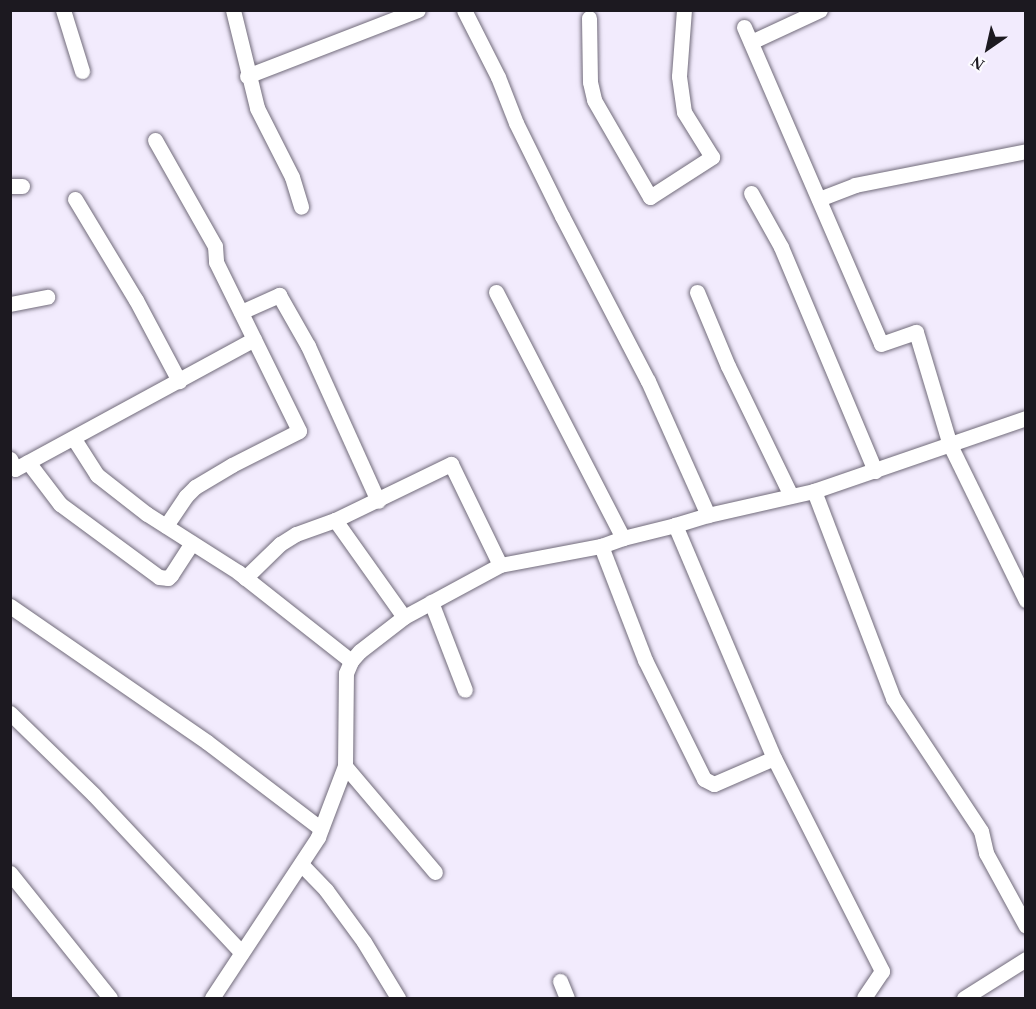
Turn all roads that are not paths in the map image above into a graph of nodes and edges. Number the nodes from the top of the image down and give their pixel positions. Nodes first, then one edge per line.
1 (63, 10) edge
2 (233, 10) edge
3 (418, 10) edge
4 (464, 10) edge
5 (684, 10) edge
6 (820, 10) edge
7 (589, 18) dead end
8 (744, 27) dead end
9 (751, 42) junction
10 (82, 71) dead end
11 (248, 76) junction
12 (155, 140) dead end
13 (1026, 151) edge
14 (751, 193) dead end
15 (75, 199) dead end
16 (819, 200) junction
17 (301, 207) dead end
18 (496, 292) dead end
19 (697, 292) dead end
20 (47, 297) dead end
21 (10, 304) edge
22 (241, 312) junction
23 (254, 339) junction
24 (179, 381) junction
25 (1026, 418) edge
26 (74, 439) junction
27 (950, 445) junction
28 (10, 459) edge
29 (28, 462) junction
30 (875, 471) junction
31 (814, 491) junction
32 (791, 496) junction
33 (378, 501) junction
34 (708, 515) junction
35 (335, 520) junction
36 (675, 525) junction
37 (166, 526) junction
38 (623, 538) junction
39 (192, 543) junction
40 (602, 546) junction
41 (500, 565) junction
42 (245, 578) junction
43 (1026, 600) edge
44 (431, 602) junction
45 (10, 606) edge
46 (404, 617) junction
47 (351, 661) junction
48 (465, 690) dead end
49 (10, 712) edge
50 (774, 758) junction
51 (345, 766) junction
52 (321, 829) junction
53 (301, 864) junction
54 (435, 872) dead end
55 (10, 873) edge
56 (1026, 927) edge
57 (242, 953) junction
58 (1026, 959) edge
59 (560, 981) dead end
60 (108, 998) edge
61 (212, 999) edge
62 (398, 999) edge
63 (567, 999) edge
64 (864, 999) edge
65 (964, 999) edge

1 - 10 street
2 - 11 street
3 - 11 street
4 - 34 street
5 - 7 street
6 - 9 street
8 - 9 street
9 - 16 street
11 - 17 street
12 - 22 street
13 - 16 street
14 - 30 street
15 - 24 street
16 - 27 street
18 - 38 street
19 - 32 street
20 - 21 street
22 - 23 street
22 - 33 street
23 - 24 street
23 - 37 street
24 - 26 street
25 - 27 street
26 - 29 street
26 - 37 street
27 - 30 street
27 - 43 street
28 - 29 street
29 - 39 street
30 - 31 street
31 - 32 street
31 - 56 street
32 - 34 street
33 - 35 street
33 - 41 street
34 - 36 street
35 - 42 street
35 - 46 street
36 - 38 street
36 - 50 street
37 - 39 street
38 - 40 street
39 - 42 street
40 - 41 street
40 - 50 street
41 - 44 street
42 - 47 street
44 - 46 street
44 - 48 street
45 - 52 street
46 - 47 street
47 - 51 street
49 - 57 street
50 - 64 street
51 - 52 street
51 - 54 street
52 - 53 street
53 - 57 street
53 - 62 street
55 - 60 street
57 - 61 street
58 - 65 street
59 - 63 street

